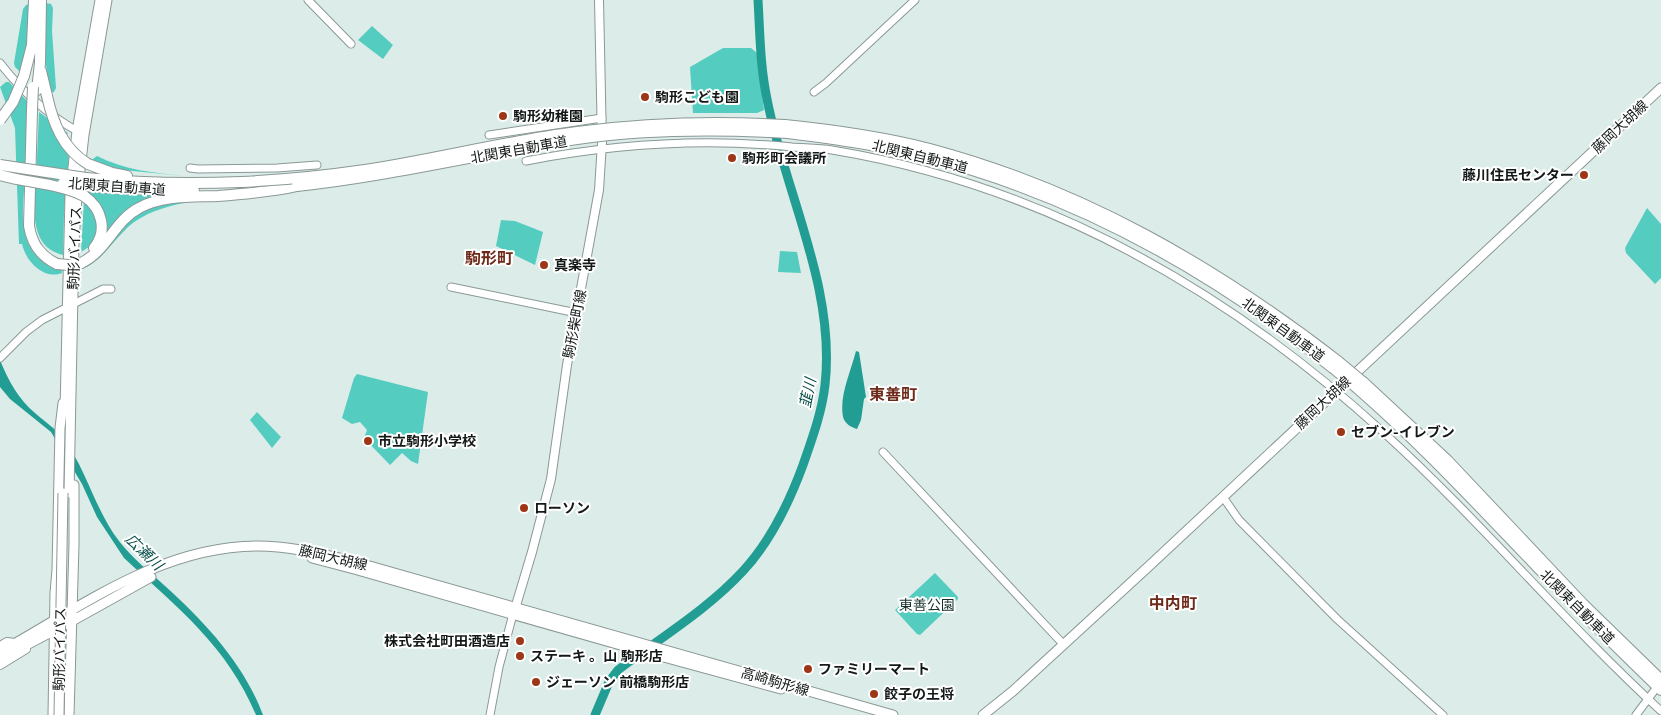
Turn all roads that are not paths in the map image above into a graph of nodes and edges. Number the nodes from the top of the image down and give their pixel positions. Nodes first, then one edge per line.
1 (34, 0) edge
2 (41, 0) edge
3 (100, 0) edge
4 (107, 0) edge
5 (308, 0) edge
6 (598, 0) edge
7 (915, 0) edge
8 (351, 44) dead end
9 (32, 46) junction
10 (0, 63) edge
11 (40, 63) junction
12 (1661, 88) edge
13 (35, 89) junction
14 (814, 92) dead end
15 (602, 118) junction
16 (0, 120) edge
17 (787, 129) junction
18 (80, 133) junction
19 (488, 135) dead end
20 (601, 150) junction
21 (526, 161) dead end
22 (0, 165) edge
23 (317, 165) dead end
24 (190, 168) dead end
25 (0, 174) edge
26 (85, 186) junction
27 (187, 188) junction
28 (81, 260) junction
29 (451, 287) dead end
30 (111, 289) dead end
31 (71, 305) junction
32 (577, 313) junction
33 (0, 358) edge
34 (1360, 385) junction
35 (1336, 390) junction
36 (67, 436) junction
37 (884, 452) dead end
38 (64, 464) junction
39 (66, 493) junction
40 (1223, 497) junction
41 (142, 577) junction
42 (73, 592) junction
43 (84, 602) junction
44 (72, 609) junction
45 (514, 611) junction
46 (54, 619) junction
47 (72, 621) junction
48 (54, 630) junction
49 (35, 641) junction
50 (15, 643) junction
51 (1064, 645) junction
52 (0, 646) edge
53 (648, 649) junction
54 (0, 652) edge
55 (0, 659) edge
56 (0, 665) edge
57 (1661, 680) edge
58 (1658, 691) edge
59 (1648, 699) junction
60 (1661, 711) edge
61 (53, 715) edge
62 (59, 715) edge
63 (64, 715) edge
64 (69, 715) edge
65 (490, 715) edge
66 (872, 715) edge
67 (893, 715) edge
68 (983, 715) edge
69 (1443, 715) edge
70 (1636, 715) edge

1 - 9 highway
2 - 11 highway
3 - 18 main road, 駒形バイパス
4 - 18 main road, 駒形バイパス
5 - 8 street
6 - 15 main road, 駒形柴町線
7 - 14 street
9 - 13 highway
9 - 16 highway, bridge
10 - 18 street
11 - 13 highway
11 - 27 highway, bridge
12 - 35 main road, 藤岡大胡線
13 - 28 highway
15 - 19 street
15 - 20 main road, 駒形柴町線
17 - 27 highway, 北関東自動車道, bridge
17 - 27 highway, 北関東自動車道, bridge
17 - 34 highway, 北関東自動車道, bridge
18 - 31 main road, 駒形バイパス
20 - 21 street
20 - 32 main road, 駒形柴町線
20 - 35 street
22 - 26 highway, 北関東自動車道, bridge
23 - 24 street
25 - 26 highway, bridge
26 - 27 highway, 北関東自動車道
26 - 28 highway
27 - 28 highway
29 - 32 street
30 - 31 street
31 - 33 street
31 - 36 main road, 駒形バイパス
31 - 36 main road, 駒形バイパス
32 - 45 main road, 駒形柴町線
34 - 57 highway, 北関東自動車道
34 - 58 highway, 北関東自動車道
35 - 40 main road, 藤岡大胡線
35 - 59 street
36 - 38 main road
36 - 42 main road
37 - 51 street
38 - 39 main road, 駒形バイパス
38 - 46 main road
39 - 62 main road, 駒形バイパス, bridge
39 - 63 main road, 駒形バイパス
40 - 51 main road, 藤岡大胡線
40 - 69 street
41 - 43 main road
41 - 45 main road, 藤岡大胡線
41 - 47 main road
42 - 43 main road
42 - 44 main road
43 - 44 main road
44 - 46 main road
44 - 47 main road
45 - 53 main road, 高崎駒形線
45 - 65 street
46 - 48 main road
46 - 50 main road
47 - 48 main road
47 - 64 main road
48 - 49 main road
48 - 61 main road
49 - 55 main road
49 - 56 main road
50 - 52 main road
50 - 54 main road
51 - 68 main road, 藤岡大胡線
53 - 66 main road, 高崎駒形線
53 - 67 main road, 高崎駒形線
58 - 59 street
59 - 60 street
59 - 70 street

